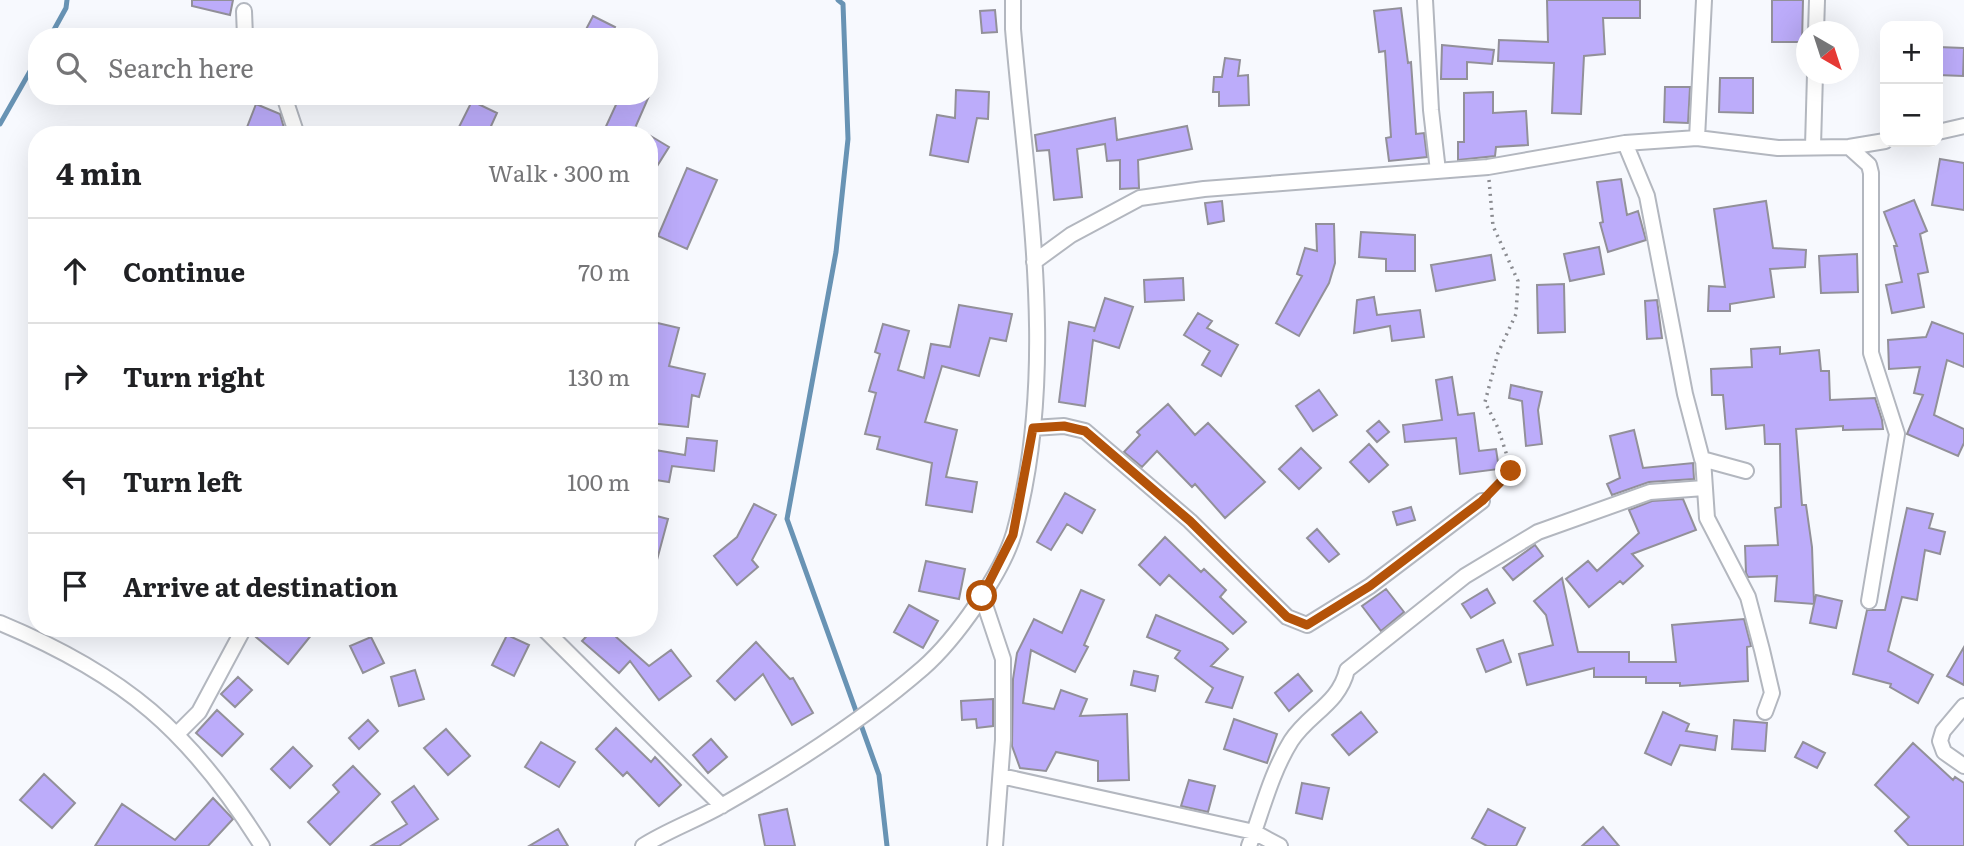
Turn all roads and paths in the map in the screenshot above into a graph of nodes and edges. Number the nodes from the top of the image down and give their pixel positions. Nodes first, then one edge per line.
1 (1013, 0) edge
2 (1425, 0) edge
3 (1703, 0) edge
4 (1817, 0) edge
5 (244, 11) dead end
6 (1816, 21) edge
7 (245, 28) edge
8 (1815, 84) edge
9 (287, 105) edge
10 (294, 126) edge
11 (1964, 126) edge
12 (1943, 131) edge
13 (1697, 138) junction
14 (1880, 142) edge
15 (1625, 143) junction
16 (1814, 146) junction
17 (1849, 147) junction
18 (1488, 167) junction
19 (1438, 171) junction
20 (1034, 262) junction
21 (1033, 428) junction
22 (1703, 459) junction
23 (1746, 471) dead end
24 (1704, 488) junction
25 (1482, 501) joint
26 (982, 596) junction
27 (1869, 601) dead end
28 (0, 623) edge
29 (28, 634) edge
30 (35, 637) edge
31 (239, 637) edge
32 (552, 637) edge
33 (1964, 706) edge
34 (1765, 712) dead end
35 (178, 733) junction
36 (1964, 766) edge
37 (1001, 776) junction
38 (722, 806) junction
39 (1252, 839) edge
40 (262, 846) edge
41 (643, 846) edge
42 (995, 846) edge
43 (1280, 846) edge

1 - 20 street
2 - 19 street
3 - 13 street
4 - 6 street
5 - 7 street
8 - 16 street
9 - 10 street
11 - 12 street
13 - 15 street
13 - 16 street
14 - 17 street
15 - 18 street
15 - 22 street
16 - 17 street
17 - 27 street
18 - 19 street
18 - 25 path
19 - 20 street
20 - 21 street
21 - 25 street
21 - 26 street
22 - 23 street
22 - 24 street
24 - 34 street
24 - 39 street
26 - 37 street
26 - 38 street
28 - 29 street
30 - 35 street
31 - 35 street
32 - 38 street
33 - 36 street
35 - 40 street
37 - 39 street
37 - 42 street
38 - 41 street
39 - 43 street

